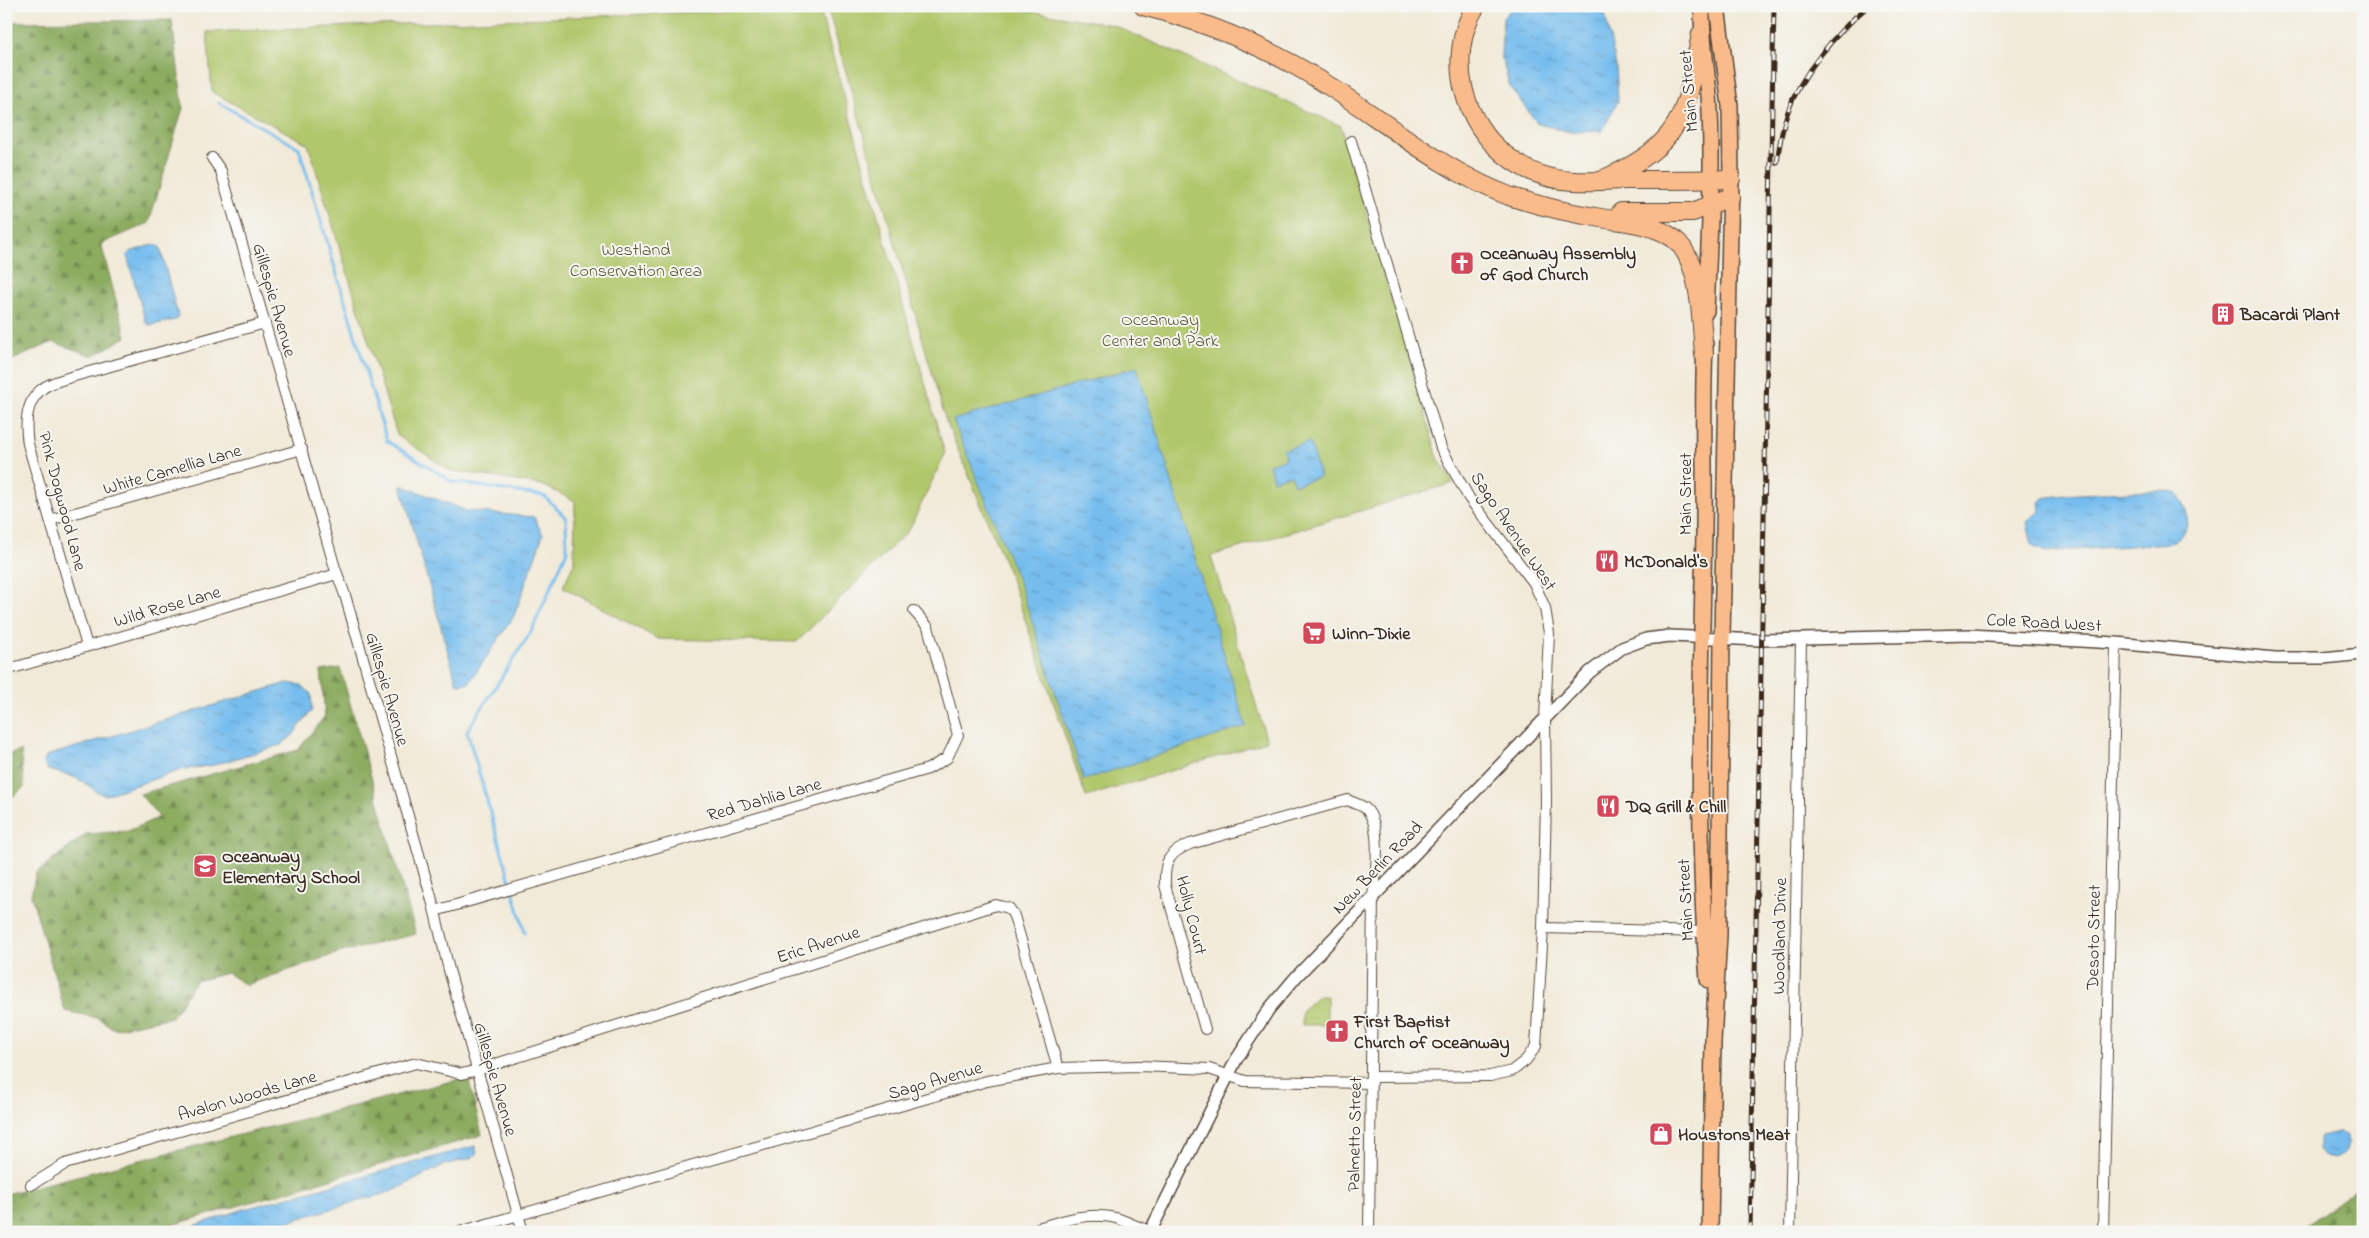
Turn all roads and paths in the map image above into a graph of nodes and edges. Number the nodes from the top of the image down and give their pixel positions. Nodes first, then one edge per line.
1 (1143, 6) edge
2 (1476, 6) edge
3 (1702, 6) edge
4 (1717, 6) edge
5 (1701, 34) junction
6 (1351, 141) dead end
7 (212, 158) dead end
8 (1731, 179) junction
9 (1602, 180) junction
10 (1710, 180) junction
11 (1730, 197) junction
12 (1710, 205) junction
13 (1553, 209) junction
14 (265, 322) junction
15 (1704, 355) junction
16 (302, 449) junction
17 (50, 520) junction
18 (337, 574) junction
19 (914, 611) dead end
20 (1702, 636) junction
21 (1722, 638) junction
22 (1801, 640) junction
23 (2116, 643) junction
24 (87, 646) junction
25 (2363, 654) edge
26 (6, 670) edge
27 (1545, 719) junction
28 (1300, 813) joint
29 (1373, 896) junction
30 (435, 910) junction
31 (1543, 928) junction
32 (1704, 932) junction
33 (1205, 1029) dead end
34 (1713, 1042) junction
35 (1536, 1046) joint
36 (1058, 1068) junction
37 (477, 1070) junction
38 (1227, 1076) junction
39 (1372, 1080) junction
40 (31, 1185) dead end
41 (519, 1216) junction
42 (459, 1232) edge
43 (523, 1232) edge
44 (1025, 1232) edge
45 (1152, 1232) edge
46 (1369, 1232) edge
47 (1710, 1232) edge
48 (1790, 1232) edge
49 (2103, 1232) edge

1 - 13 highway
2 - 9 highway
3 - 5 main road, Main Street
4 - 8 main road, Main Street
5 - 9 highway
5 - 10 main road, Main Street
6 - 27 street, Sago Avenue West
7 - 14 street, Gillespie Avenue
8 - 10 highway
8 - 11 main road, Main Street
9 - 10 highway
10 - 12 main road, Main Street
11 - 12 highway
11 - 21 main road, Main Street
12 - 13 highway
12 - 15 main road, Main Street
13 - 15 highway
14 - 16 street, Gillespie Avenue
14 - 17 street, Pink Dogwood Lane
15 - 20 main road, Main Street
16 - 17 street, White Camellia Lane
16 - 18 street, Gillespie Avenue
17 - 24 street, Pink Dogwood Lane
18 - 24 street, Wild Rose Lane
18 - 30 street, Gillespie Avenue
19 - 30 street, Red Dahlia Lane
20 - 21 street, New Berlin Road
20 - 27 street, New Berlin Road
20 - 32 main road, Main Street
21 - 22 street, Cole Road West
21 - 34 main road, Main Street
22 - 23 street, Cole Road West
22 - 48 street, Woodland Drive
23 - 25 street, Cole Road West
23 - 49 street, Desoto Street
24 - 26 street, Wild Rose Lane
27 - 29 street, New Berlin Road
27 - 31 street, Sago Avenue West
28 - 29 street, Palmetto Street
28 - 33 street, Holly Court
29 - 38 street, New Berlin Road
29 - 39 street, Palmetto Street
30 - 37 street, Gillespie Avenue
31 - 32 street
31 - 35 street, Sago Avenue West
32 - 34 main road, Main Street
34 - 47 main road, Main Street
35 - 39 street, Sago Avenue
36 - 37 street, Eric Avenue
36 - 38 street, Sago Avenue
36 - 41 street, Sago Avenue
37 - 40 street, Avalon Woods Lane
37 - 41 street, Gillespie Avenue
38 - 39 street, Sago Avenue
38 - 45 street, New Berlin Road
39 - 46 street, Palmetto Street
41 - 42 street, Sago Avenue
41 - 43 street, Gillespie Avenue
44 - 45 street

